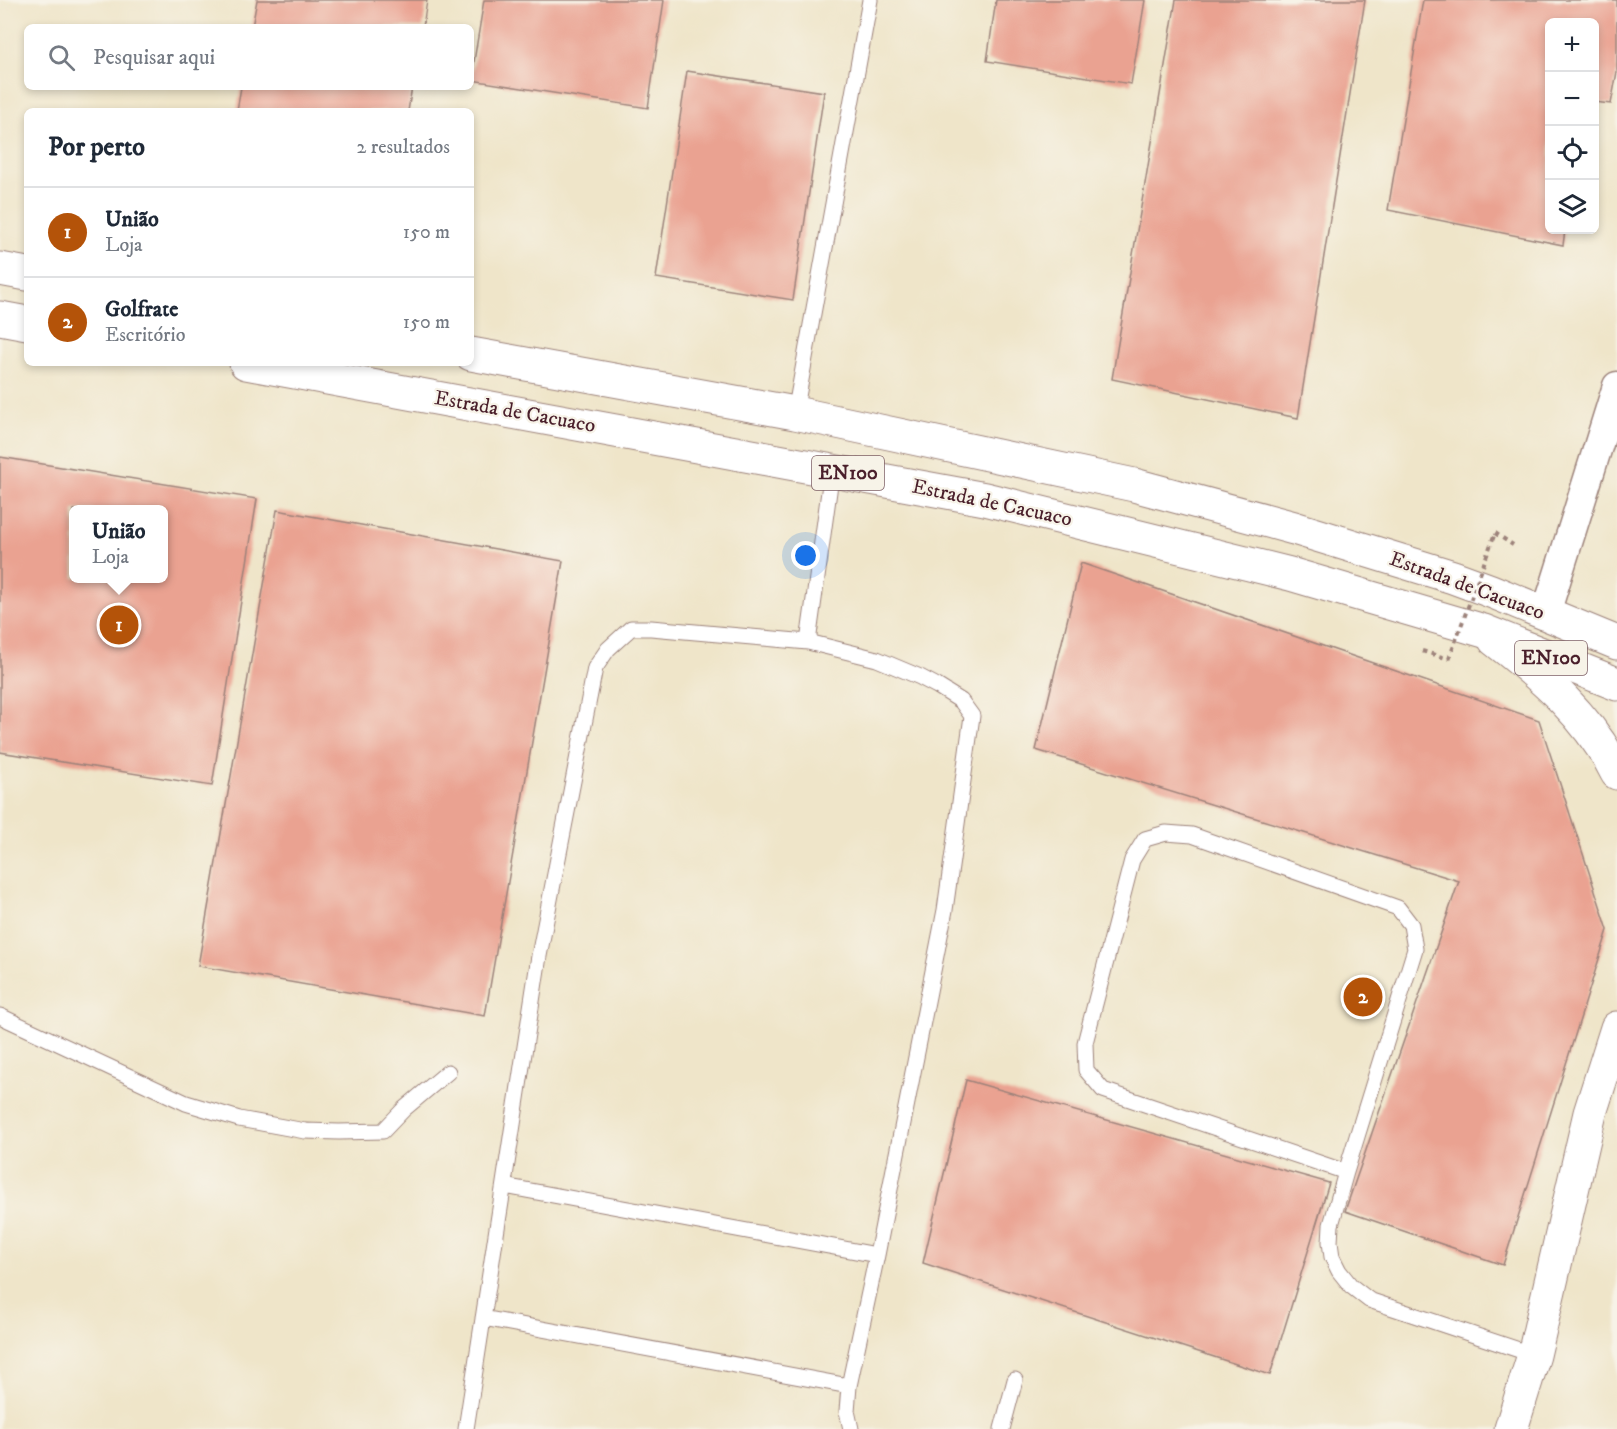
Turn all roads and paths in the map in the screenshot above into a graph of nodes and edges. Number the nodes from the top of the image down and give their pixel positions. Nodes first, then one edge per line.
1 (870, 0) edge
2 (0, 269) edge
3 (24, 273) edge
4 (0, 318) edge
5 (24, 322) edge
6 (474, 355) edge
7 (262, 366) edge
8 (1617, 386) edge
9 (795, 413) junction
10 (832, 470) junction
11 (1513, 545) dead end
12 (1546, 614) junction
13 (1484, 631) junction
14 (808, 642) junction
15 (1617, 643) edge
16 (1422, 651) dead end
17 (1617, 684) edge
18 (1617, 773) edge
19 (0, 1016) edge
20 (1617, 1028) edge
21 (448, 1072) dead end
22 (1346, 1172) junction
23 (504, 1186) junction
24 (877, 1255) junction
25 (483, 1318) junction
26 (1534, 1355) junction
27 (1016, 1380) dead end
28 (849, 1386) junction
29 (466, 1429) edge
30 (850, 1429) edge
31 (1002, 1429) edge
32 (1511, 1429) edge

1 - 9 lane
2 - 3 main road
4 - 5 main road
6 - 9 main road, Estrada de Cacuaco / EN100
7 - 10 main road, Estrada de Cacuaco / EN100
8 - 12 street
9 - 12 main road, Estrada de Cacuaco / EN100
10 - 13 main road, Estrada de Cacuaco / EN100
10 - 14 lane
11 - 16 path, bridge
12 - 15 main road, Estrada de Cacuaco / EN100
13 - 17 main road, Estrada de Cacuaco / EN100
13 - 18 main road
14 - 23 lane
14 - 24 lane
19 - 21 lane
20 - 26 main road
22 - 22 lane
22 - 26 lane
23 - 24 lane
23 - 25 lane
24 - 28 lane
25 - 28 lane
25 - 29 lane
26 - 32 main road
27 - 31 lane
28 - 30 lane

